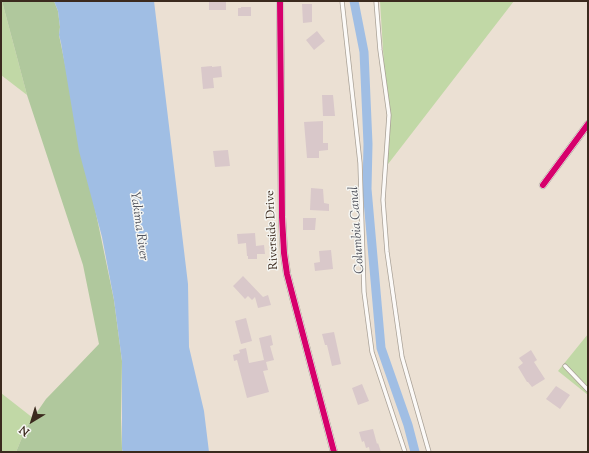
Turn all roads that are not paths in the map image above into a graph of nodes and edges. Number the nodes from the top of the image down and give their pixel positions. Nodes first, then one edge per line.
1 (280, 1) edge
2 (342, 1) edge
3 (376, 1) edge
4 (588, 124) edge
5 (543, 185) dead end
6 (565, 366) dead end
7 (588, 390) edge
8 (334, 452) edge
9 (405, 452) edge
10 (429, 452) edge

1 - 8 street, Riverside Drive
2 - 9 lane
3 - 10 lane
4 - 5 street
6 - 7 lane

